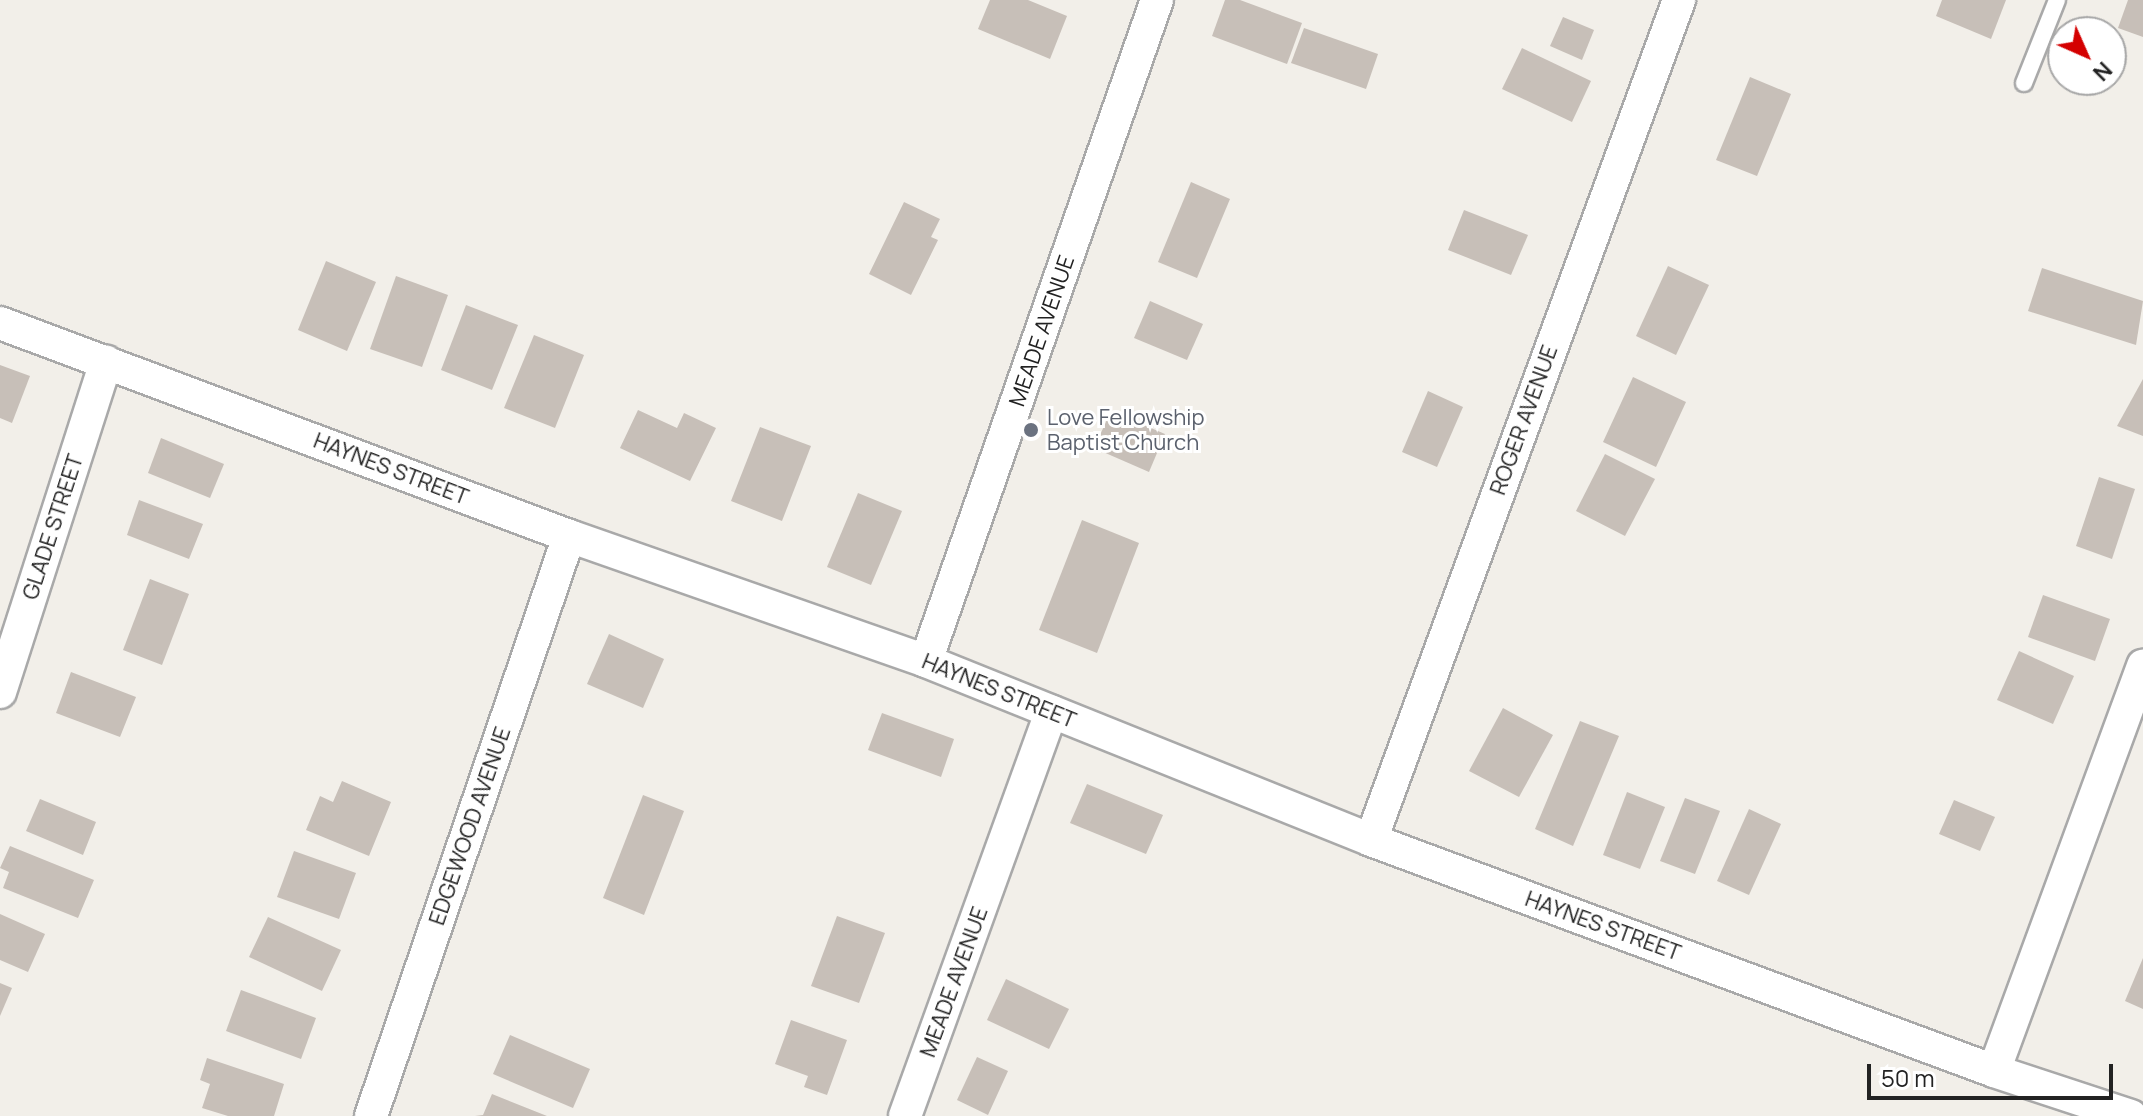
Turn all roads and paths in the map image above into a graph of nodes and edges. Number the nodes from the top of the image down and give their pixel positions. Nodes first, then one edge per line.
1 (1157, 0) edge
2 (1679, 0) edge
3 (2057, 0) edge
4 (2024, 83) dead end
5 (0, 323) edge
6 (106, 362) junction
7 (569, 536) junction
8 (926, 661) junction
9 (2143, 665) edge
10 (0, 692) edge
11 (1051, 712) junction
12 (1371, 840) junction
13 (1994, 1071) junction
14 (371, 1116) edge
15 (905, 1116) edge
16 (2131, 1116) edge

1 - 8 street, MEADE AVENUE
2 - 12 street, ROGER AVENUE
3 - 4 lane
5 - 6 street, HAYNES STREET
6 - 7 street, HAYNES STREET
6 - 10 street, GLADE STREET
7 - 8 street, HAYNES STREET
7 - 14 street, EDGEWOOD AVENUE
8 - 11 street, HAYNES STREET
9 - 13 street
11 - 12 street, HAYNES STREET
11 - 15 street, MEADE AVENUE
12 - 13 street, HAYNES STREET
13 - 16 street, HAYNES STREET

